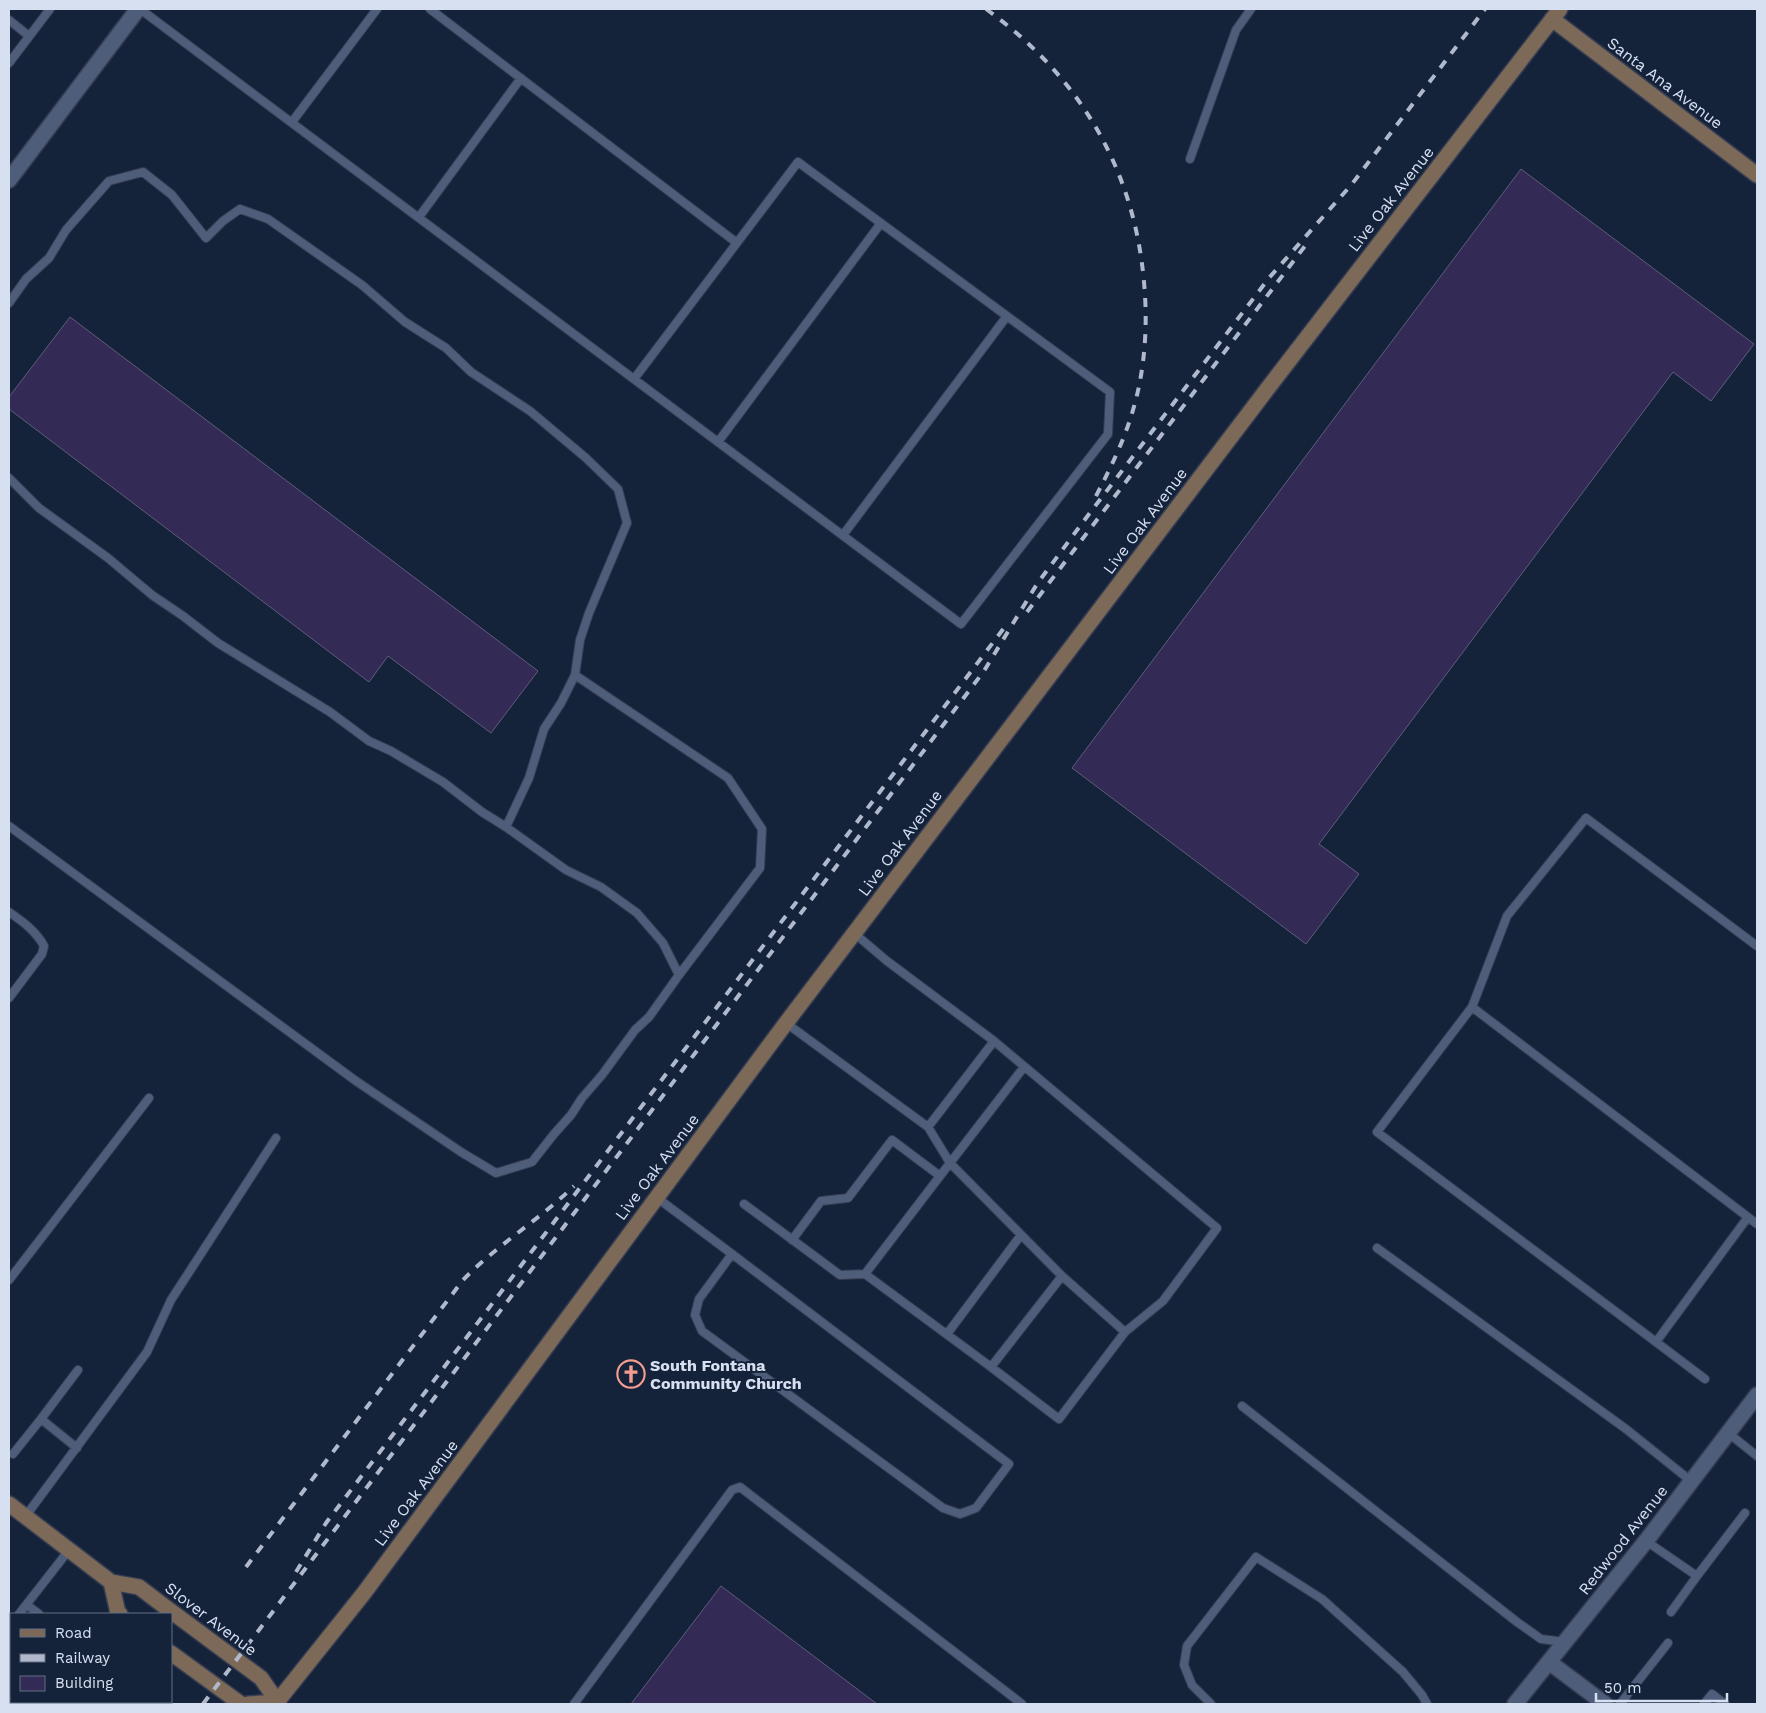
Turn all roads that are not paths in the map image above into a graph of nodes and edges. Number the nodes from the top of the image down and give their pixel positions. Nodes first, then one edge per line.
1 (50, 9) edge
2 (139, 9) edge
3 (377, 9) edge
4 (430, 9) edge
5 (1251, 9) edge
6 (1556, 14) edge
7 (9, 20) edge
8 (29, 36) junction
9 (9, 63) edge
10 (521, 78) junction
11 (292, 122) junction
12 (1190, 159) dead end
13 (1757, 175) edge
14 (9, 180) edge
15 (419, 217) junction
16 (881, 223) junction
17 (737, 243) junction
18 (9, 303) edge
19 (1007, 316) junction
20 (634, 378) junction
21 (718, 442) junction
22 (9, 478) edge
23 (843, 536) junction
24 (575, 675) junction
25 (9, 826) edge
26 (506, 826) junction
27 (9, 912) edge
28 (854, 933) junction
29 (1757, 946) edge
30 (679, 974) junction
31 (9, 998) edge
32 (1472, 1007) junction
33 (786, 1023) junction
34 (994, 1041) junction
35 (1024, 1067) junction
36 (148, 1098) dead end
37 (928, 1127) junction
38 (276, 1138) dead end
39 (950, 1163) junction
40 (940, 1176) junction
41 (656, 1197) junction
42 (744, 1204) dead end
43 (1748, 1217) junction
44 (1757, 1224) edge
45 (1021, 1235) junction
46 (792, 1240) junction
47 (1377, 1248) dead end
48 (732, 1254) junction
49 (865, 1274) junction
50 (1062, 1276) junction
51 (9, 1280) edge
52 (1125, 1332) junction
53 (947, 1334) junction
54 (1656, 1342) junction
55 (991, 1367) junction
56 (78, 1370) dead end
57 (1705, 1379) dead end
58 (1757, 1395) edge
59 (1242, 1406) dead end
60 (41, 1419) junction
61 (1728, 1432) junction
62 (77, 1448) junction
63 (13, 1454) dead end
64 (1757, 1456) edge
65 (1691, 1481) junction
66 (9, 1504) edge
67 (1745, 1513) dead end
68 (25, 1517) junction
69 (1646, 1541) junction
70 (69, 1550) junction
71 (1697, 1576) junction
72 (111, 1582) junction
73 (27, 1605) junction
74 (1671, 1612) dead end
75 (20, 1613) edge
76 (38, 1613) edge
77 (118, 1613) edge
78 (1565, 1642) junction
79 (1668, 1642) dead end
80 (172, 1654) edge
81 (1548, 1662) junction
82 (241, 1704) edge
83 (248, 1704) edge
84 (277, 1704) edge
85 (574, 1704) edge
86 (1022, 1704) edge
87 (1211, 1704) edge
88 (1427, 1704) edge
89 (1515, 1704) edge
90 (1605, 1704) edge
91 (1620, 1704) edge
92 (1704, 1704) edge
93 (1725, 1704) edge

1 - 8 lane
2 - 11 lane
2 - 14 street
3 - 11 lane
4 - 10 lane
5 - 12 lane
6 - 13 street, Santa Ana Avenue
6 - 28 street, Live Oak Avenue
7 - 8 lane
8 - 9 lane
10 - 15 lane
10 - 17 lane
11 - 15 lane
15 - 20 lane
16 - 17 lane
16 - 19 lane
16 - 21 lane
17 - 20 lane
18 - 24 lane
19 - 23 lane
19 - 23 lane
20 - 21 lane
21 - 23 lane
22 - 26 lane
24 - 26 lane
24 - 30 lane
25 - 30 lane
26 - 30 lane
27 - 31 lane
28 - 33 street, Live Oak Avenue
28 - 34 lane
29 - 32 lane
32 - 43 lane
32 - 54 lane
33 - 37 lane
33 - 41 street, Live Oak Avenue
34 - 35 lane
34 - 37 lane
35 - 39 lane
35 - 52 lane
36 - 51 lane
37 - 39 lane
38 - 62 lane
39 - 40 lane
39 - 45 lane
40 - 46 lane
40 - 49 lane
41 - 48 lane
41 - 84 street, Live Oak Avenue
42 - 46 lane
43 - 44 lane
43 - 54 lane
45 - 50 lane
45 - 53 lane
46 - 49 lane
47 - 65 lane
48 - 48 lane
49 - 53 lane
50 - 52 lane
50 - 55 lane
52 - 55 lane
53 - 55 lane
54 - 57 lane
56 - 60 lane
58 - 61 street, Redwood Avenue
59 - 78 lane
60 - 62 lane
60 - 63 lane
61 - 64 lane
61 - 65 street, Redwood Avenue
62 - 68 lane
65 - 69 street, Redwood Avenue
66 - 68 street, Slover Avenue
67 - 71 lane
68 - 70 street, Slover Avenue
69 - 71 lane
69 - 78 street, Redwood Avenue
70 - 72 street, Slover Avenue
70 - 73 lane
71 - 74 lane
72 - 77 street
72 - 84 street, Slover Avenue
73 - 75 lane
73 - 76 lane
78 - 81 street, Redwood Avenue
79 - 91 lane
80 - 82 street
81 - 89 street, Redwood Avenue
81 - 90 street
83 - 84 street
85 - 86 lane
87 - 88 lane
92 - 93 lane

